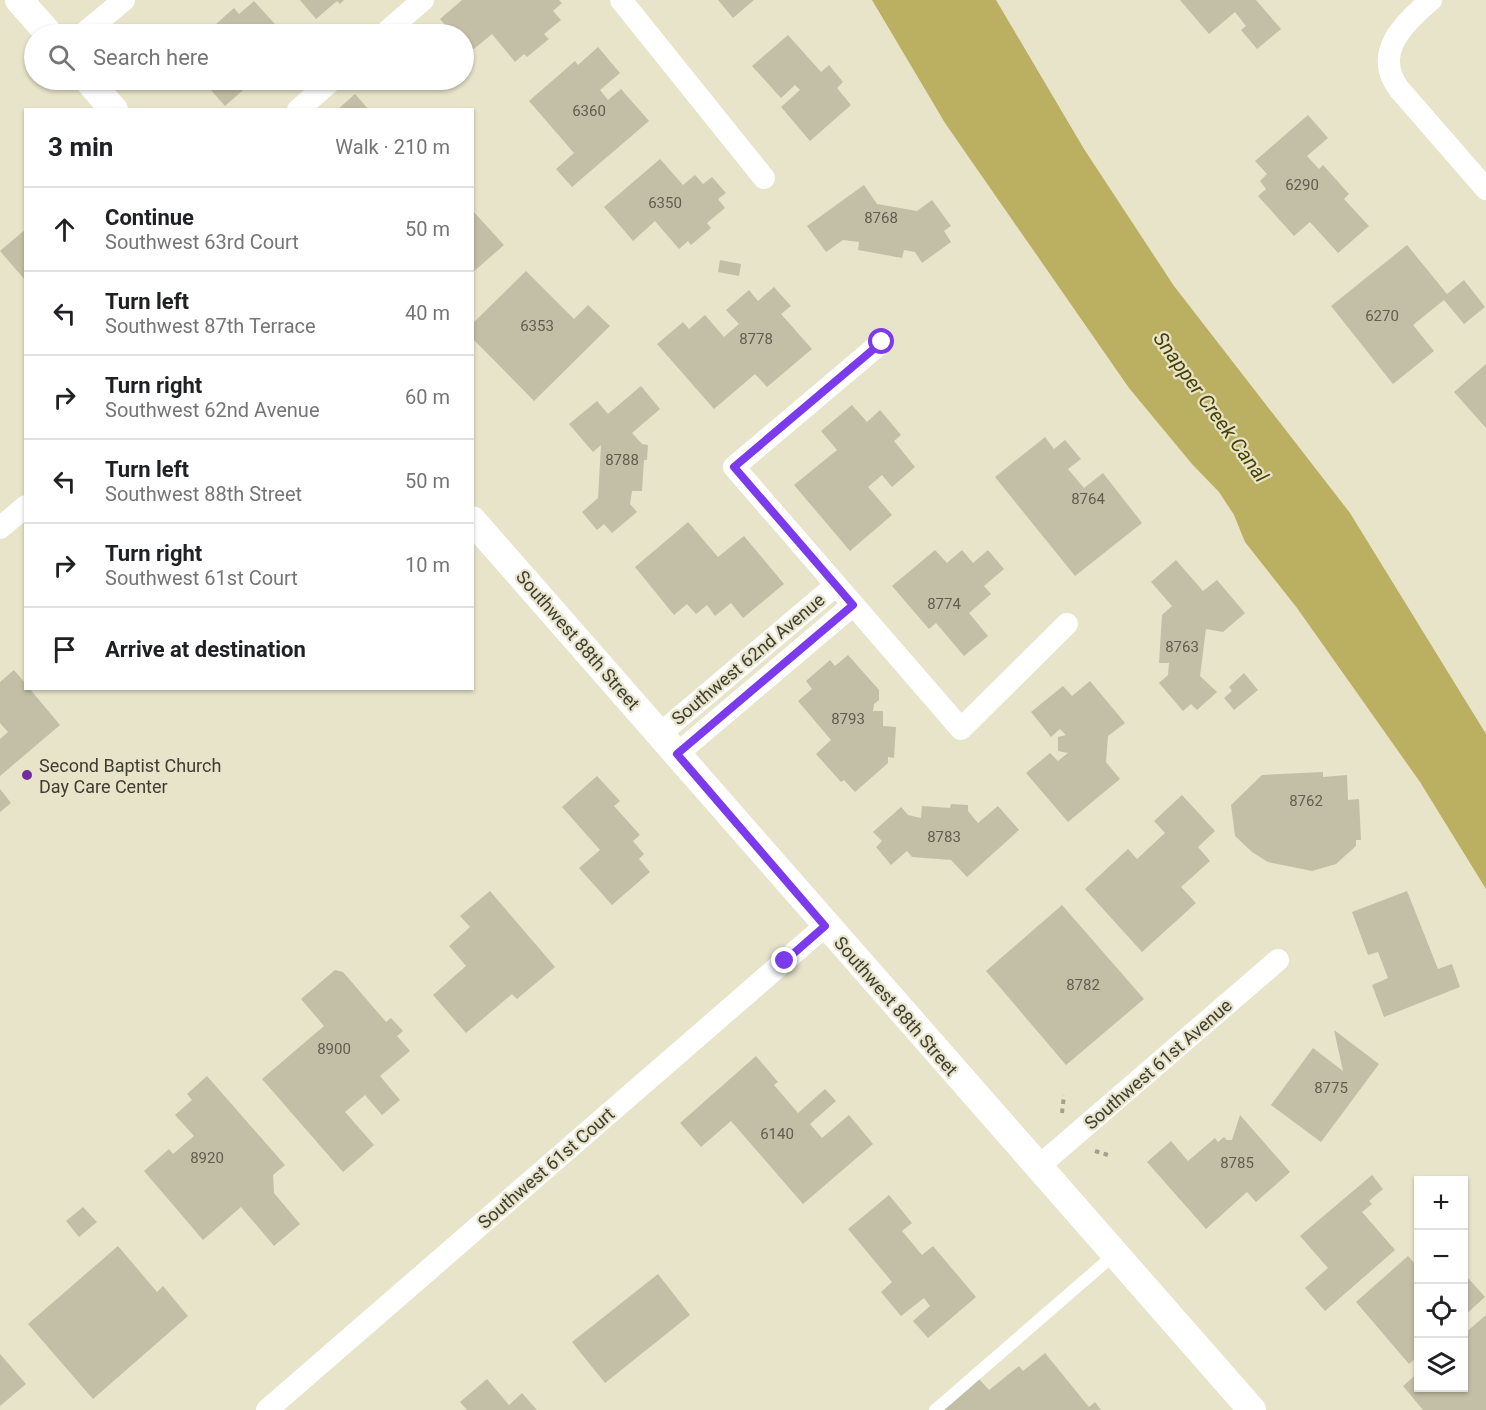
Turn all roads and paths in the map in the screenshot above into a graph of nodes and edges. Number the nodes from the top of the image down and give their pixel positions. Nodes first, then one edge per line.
1 (19, 0) edge
2 (124, 0) edge
3 (423, 0) edge
4 (621, 0) edge
5 (1431, 0) edge
6 (40, 24) edge
7 (95, 24) edge
8 (395, 24) edge
9 (97, 90) edge
10 (321, 90) edge
11 (112, 108) edge
12 (300, 108) edge
13 (764, 178) dead end
14 (1486, 189) edge
15 (882, 342) dead end
16 (24, 508) edge
17 (474, 522) edge
18 (0, 528) edge
19 (836, 585) junction
20 (853, 605) junction
21 (1067, 624) dead end
22 (668, 744) junction
23 (825, 926) junction
24 (1278, 960) dead end
25 (1064, 1095) dead end
26 (1061, 1120) dead end
27 (1038, 1167) junction
28 (1115, 1254) junction
29 (267, 1410) edge
30 (935, 1410) edge
31 (1251, 1410) edge

1 - 6 street
2 - 7 street
3 - 8 street
4 - 13 street
5 - 14 street
9 - 11 street
10 - 12 street
15 - 19 street
16 - 18 street
17 - 22 street, Southwest 88th Street
19 - 20 street
19 - 22 street, Southwest 62nd Avenue
20 - 21 street
20 - 22 street, Southwest 62nd Avenue
22 - 23 street, Southwest 88th Street
23 - 27 street, Southwest 88th Street
23 - 29 street, Southwest 61st Court
24 - 27 street, Southwest 61st Avenue
25 - 26 path
27 - 28 street, Southwest 88th Street
28 - 30 lane
28 - 31 street, Southwest 88th Street

